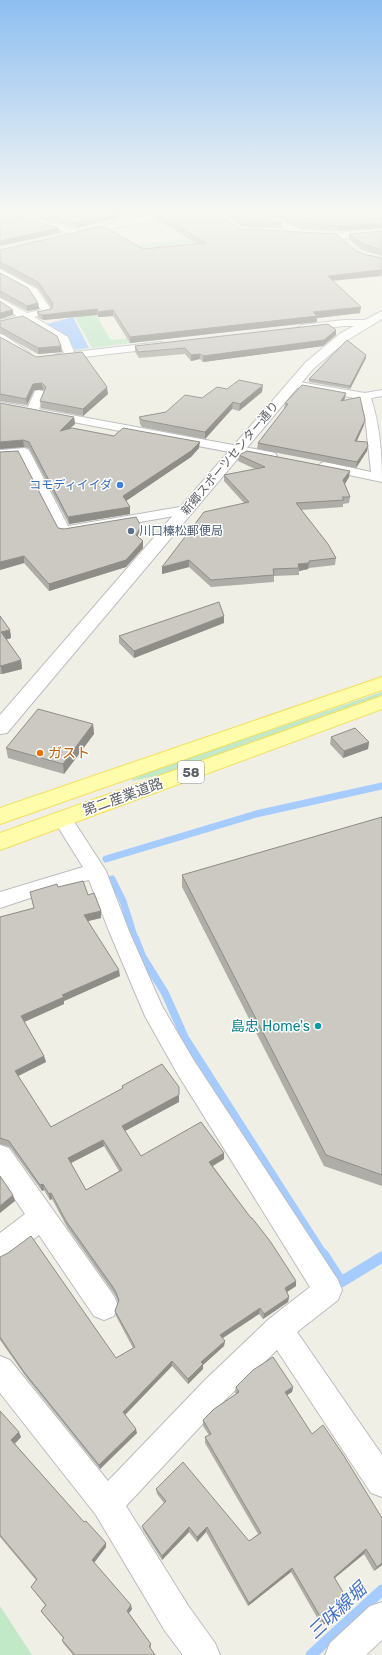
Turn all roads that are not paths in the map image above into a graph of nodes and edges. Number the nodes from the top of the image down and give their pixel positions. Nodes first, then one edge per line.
1 (27, 287) edge
2 (0, 301) edge
3 (382, 314) edge
4 (26, 316) junction
5 (0, 323) edge
6 (367, 323) junction
7 (290, 329) edge
8 (0, 337) edge
9 (169, 344) edge
10 (70, 355) junction
11 (50, 358) edge
12 (36, 359) edge
13 (293, 384) junction
14 (382, 393) edge
15 (39, 394) edge
16 (365, 396) junction
17 (0, 405) edge
18 (33, 410) junction
19 (376, 416) edge
20 (238, 449) junction
21 (0, 454) edge
22 (285, 458) edge
23 (316, 465) edge
24 (381, 477) edge
25 (186, 510) junction
26 (382, 683) edge
27 (382, 702) edge
28 (0, 728) edge
29 (0, 816) edge
30 (62, 819) junction
31 (0, 842) edge
32 (96, 871) junction
33 (0, 900) edge
34 (0, 1156) edge
35 (41, 1217) junction
36 (0, 1249) edge
37 (104, 1306) dead end
38 (279, 1329) junction
39 (0, 1370) edge
40 (382, 1482) edge
41 (107, 1504) junction
42 (382, 1618) edge
43 (203, 1655) edge
44 (342, 1655) edge

1 - 4 street
2 - 4 street
3 - 6 street, 新郷スポーツセンター通り
4 - 5 street
4 - 10 street
6 - 7 street
6 - 13 street, 新郷スポーツセンター通り
8 - 12 street
9 - 10 street
10 - 11 street
13 - 16 street
13 - 20 street, 新郷スポーツセンター通り
14 - 16 street
15 - 18 street
16 - 19 street
17 - 18 street
18 - 20 street
19 - 24 street
20 - 22 street
20 - 25 street, 新郷スポーツセンター通り
21 - 25 street
23 - 24 street
25 - 28 street, 新郷スポーツセンター通り
26 - 29 main road, 第二産業道路 / 58
27 - 30 main road, 第二産業道路 / 58
30 - 31 main road, 第二産業道路 / 58
30 - 32 street
32 - 33 street
32 - 38 street
34 - 35 street
35 - 36 street
35 - 37 street
38 - 40 street
38 - 41 street
39 - 41 street
41 - 43 street
42 - 44 street

